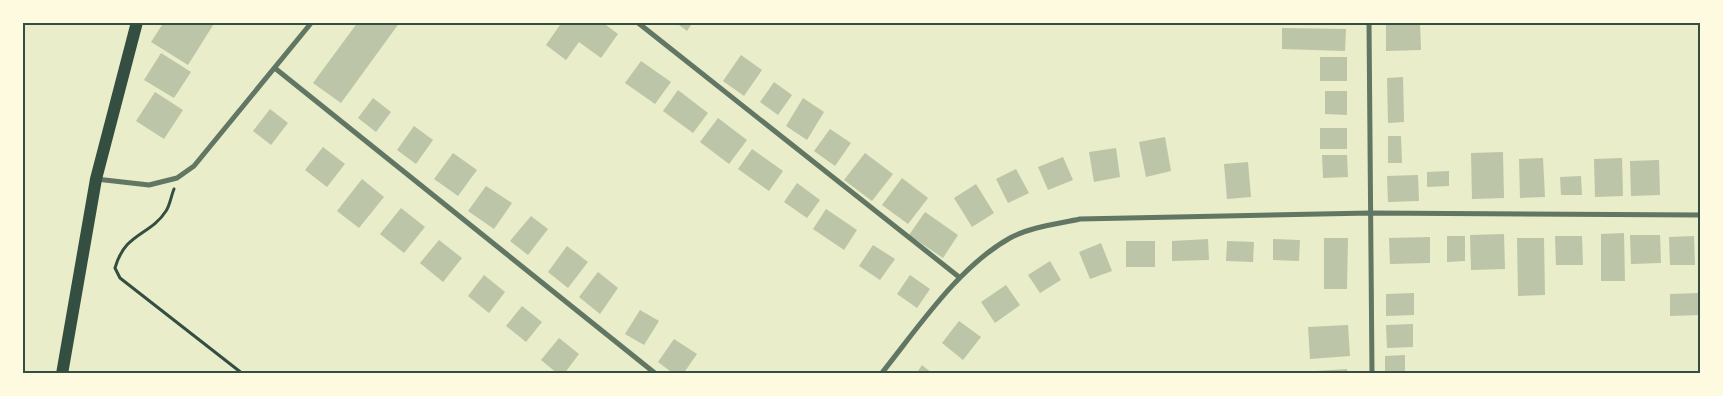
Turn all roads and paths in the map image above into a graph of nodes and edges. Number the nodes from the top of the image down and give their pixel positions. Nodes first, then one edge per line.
1 (137, 22) edge
2 (312, 22) edge
3 (636, 22) edge
4 (1369, 22) edge
5 (276, 69) junction
6 (177, 178) junction
7 (96, 179) junction
8 (1370, 214) junction
9 (1700, 215) edge
10 (960, 277) junction
11 (62, 374) edge
12 (243, 374) edge
13 (656, 374) edge
14 (881, 374) edge
15 (1372, 374) edge

1 - 7 main road
2 - 5 street
3 - 10 street
4 - 8 street
5 - 6 street
5 - 13 street
6 - 7 street
6 - 12 path
7 - 11 main road
8 - 9 street
8 - 10 street
8 - 15 street
10 - 14 street

